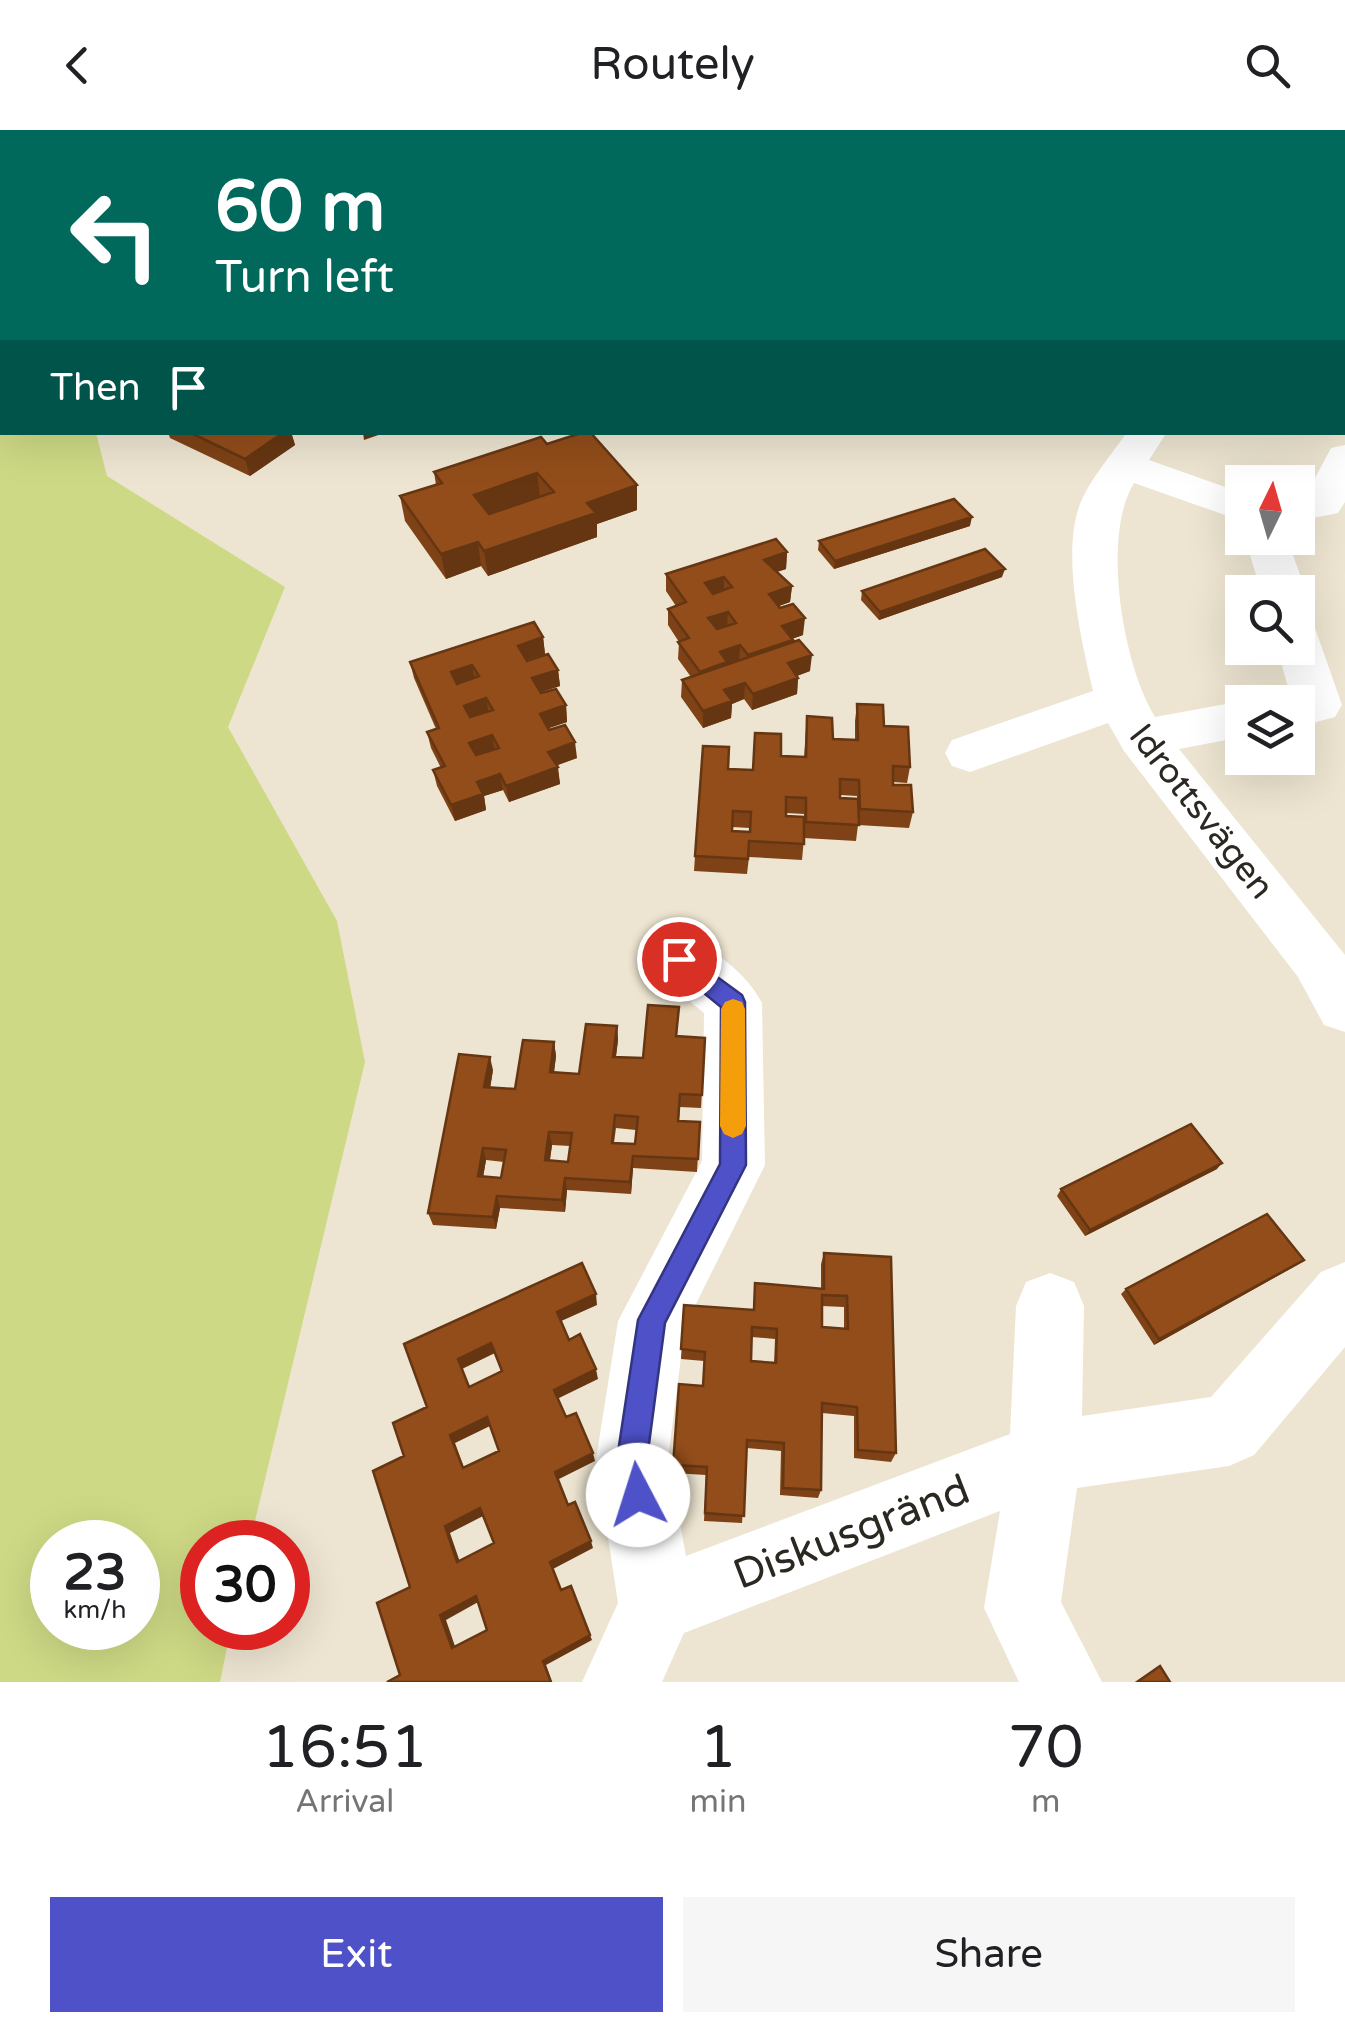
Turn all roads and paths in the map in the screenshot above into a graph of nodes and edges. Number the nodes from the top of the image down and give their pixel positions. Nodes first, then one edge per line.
1 (1136, 449) edge
2 (1345, 457) edge
3 (1225, 499) edge
4 (1315, 505) edge
5 (1306, 665) edge
6 (1320, 706) edge
7 (1130, 719) junction
8 (1225, 719) edge
9 (970, 753) dead end
10 (1331, 957) edge
11 (679, 959) dead end
12 (1345, 1007) edge
13 (1345, 1296) edge
14 (1050, 1306) dead end
15 (1045, 1457) junction
16 (657, 1605) junction
17 (622, 1682) edge
18 (1062, 1682) edge

1 - 3 street
1 - 7 street, Idrottsvägen
2 - 4 street
5 - 6 street
7 - 8 street
7 - 9 street
7 - 10 street, Idrottsvägen
10 - 12 street, Idrottsvägen
11 - 16 street
13 - 15 street
14 - 15 street
15 - 16 street, Diskusgränd
15 - 18 street
16 - 17 street

